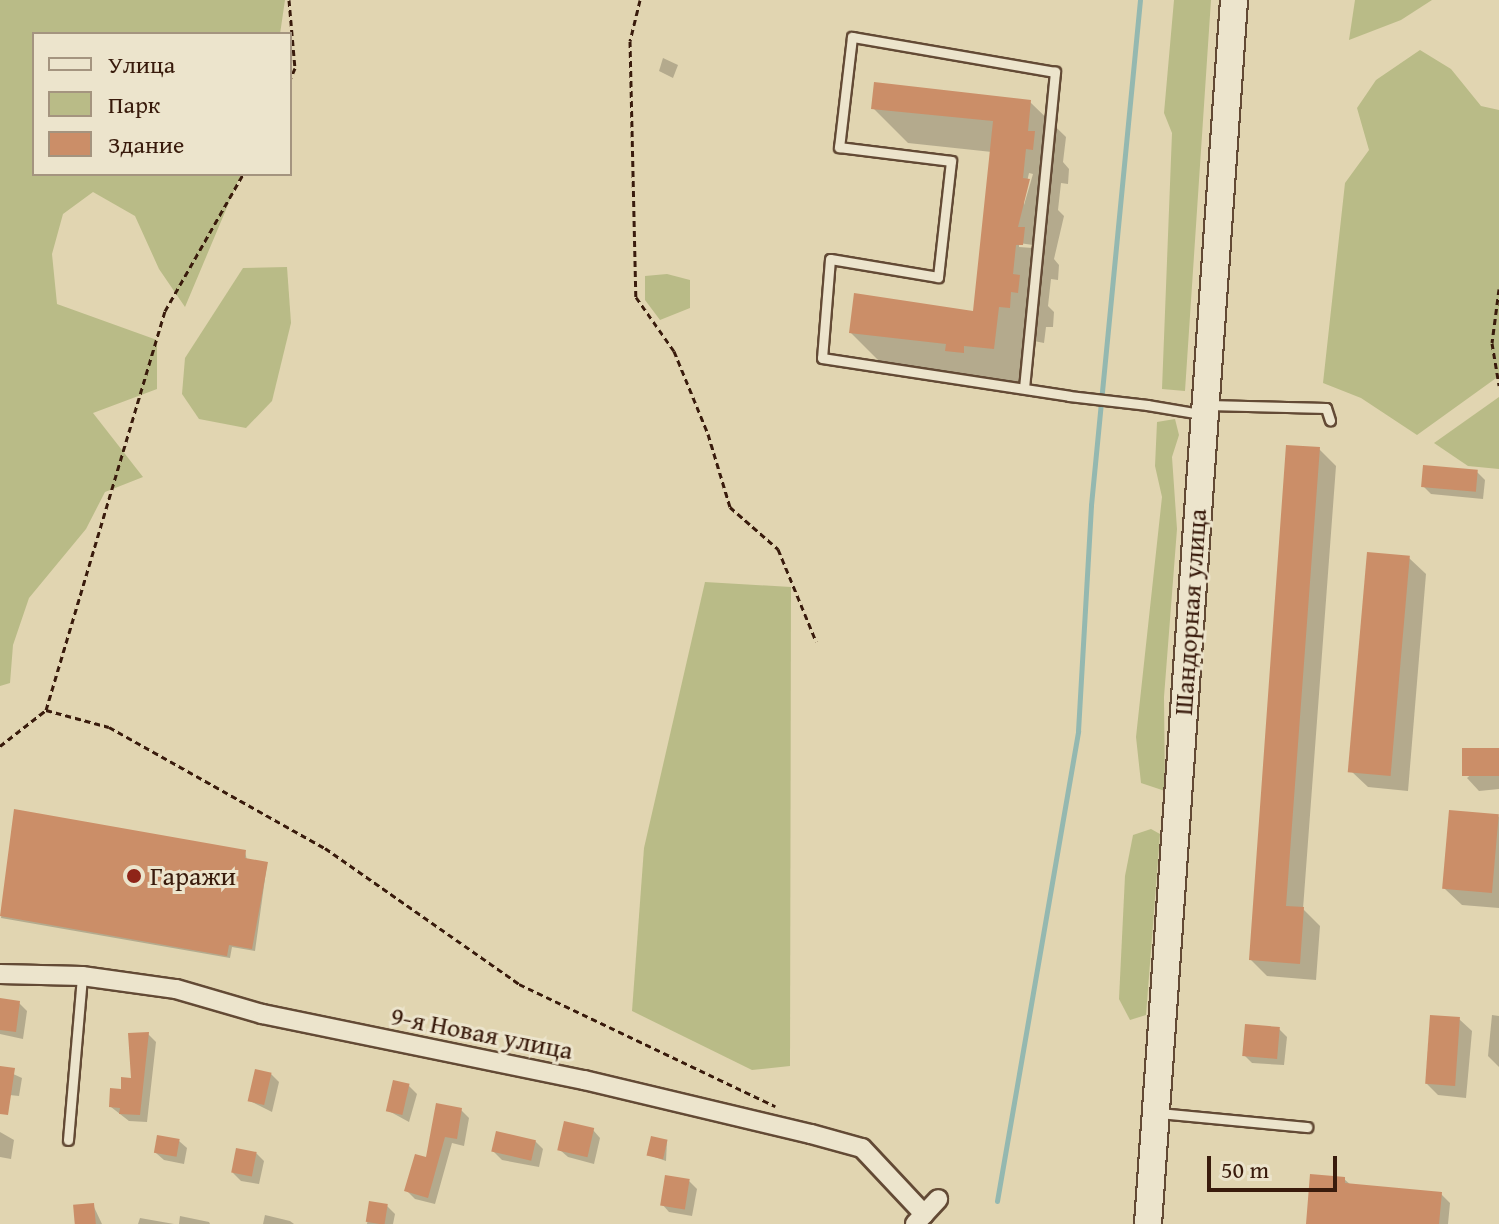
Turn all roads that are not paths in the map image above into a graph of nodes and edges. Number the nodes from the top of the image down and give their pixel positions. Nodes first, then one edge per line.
1 (1234, 0) edge
2 (1024, 388) junction
3 (1205, 410) junction
4 (1330, 420) dead end
5 (0, 974) edge
6 (82, 976) junction
7 (1155, 1112) junction
8 (1307, 1127) dead end
9 (68, 1140) dead end
10 (938, 1199) dead end
11 (920, 1219) edge
12 (1148, 1224) edge

1 - 3 street, Шандорная улица
2 - 2 lane
2 - 3 lane
3 - 4 lane
3 - 7 street, Шандорная улица
5 - 6 street, 9-я Новая улица
6 - 9 lane
6 - 11 street, 9-я Новая улица
7 - 8 lane
7 - 12 street, Шандорная улица
10 - 11 street

